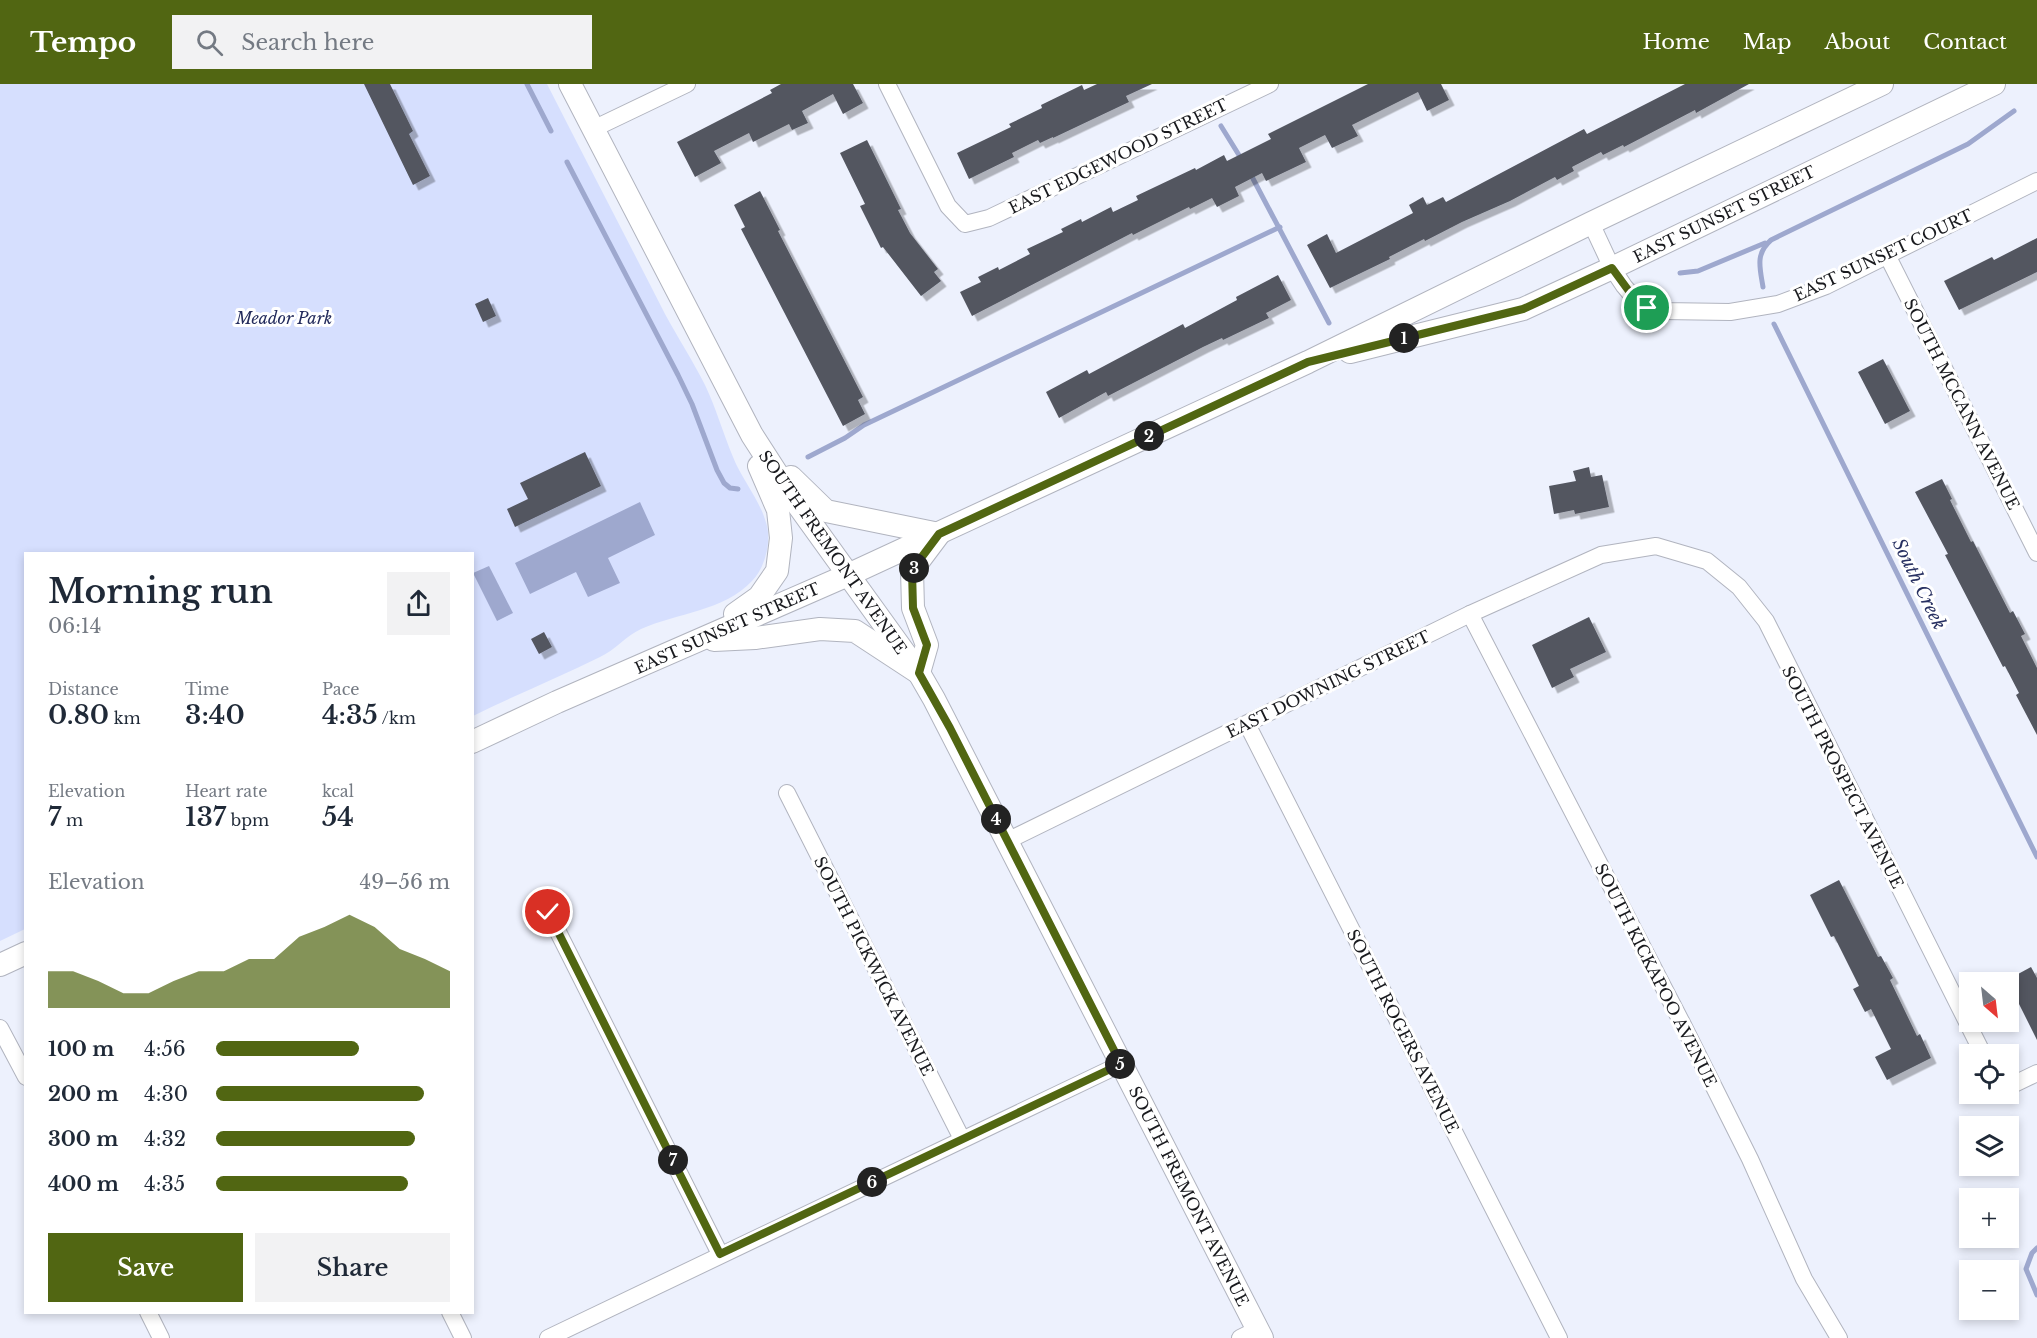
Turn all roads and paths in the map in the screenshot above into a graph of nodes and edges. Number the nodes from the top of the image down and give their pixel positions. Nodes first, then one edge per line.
1 (570, 84) edge
2 (687, 84) edge
3 (887, 84) edge
4 (1270, 84) edge
5 (1882, 84) edge
6 (1994, 84) edge
7 (593, 129) junction
8 (2037, 181) edge
9 (1591, 223) junction
10 (1887, 255) junction
11 (1612, 268) junction
12 (1308, 362) junction
13 (752, 435) junction
14 (939, 534) junction
15 (1656, 546) joint
16 (2037, 553) edge
17 (848, 575) junction
18 (1470, 614) junction
19 (697, 641) junction
20 (919, 673) junction
21 (1247, 724) junction
22 (474, 741) edge
23 (787, 793) dead end
24 (1007, 840) junction
25 (548, 912) dead end
26 (24, 954) edge
27 (0, 965) edge
28 (0, 1028) edge
29 (1978, 1044) edge
30 (1121, 1064) junction
31 (2037, 1072) edge
32 (24, 1073) edge
33 (2019, 1081) edge
34 (962, 1139) junction
35 (720, 1254) junction
36 (149, 1314) edge
37 (451, 1314) edge
38 (1253, 1335) edge
39 (161, 1338) edge
40 (463, 1338) edge
41 (548, 1338) edge
42 (1558, 1338) edge
43 (1839, 1338) edge

1 - 7 main road, SOUTH FREMONT AVENUE
2 - 7 street
3 - 4 street, EAST EDGEWOOD STREET
5 - 9 main road, EAST SUNSET STREET
6 - 11 main road, EAST SUNSET STREET
7 - 13 main road, SOUTH FREMONT AVENUE
8 - 10 street, EAST SUNSET COURT
9 - 11 street, EAST SUNSET COURT
9 - 12 main road, EAST SUNSET STREET
10 - 11 street, EAST SUNSET COURT
10 - 16 street, SOUTH MCCANN AVENUE
11 - 12 main road, EAST SUNSET STREET
12 - 14 main road, EAST SUNSET STREET
13 - 14 main road
13 - 17 main road, SOUTH FREMONT AVENUE
13 - 19 main road
14 - 17 main road, EAST SUNSET STREET
14 - 20 main road
15 - 18 street, EAST DOWNING STREET
15 - 29 street, SOUTH PROSPECT AVENUE
17 - 19 main road, EAST SUNSET STREET
17 - 20 main road, SOUTH FREMONT AVENUE
18 - 21 street, EAST DOWNING STREET
18 - 43 street, SOUTH KICKAPOO AVENUE
19 - 20 main road
19 - 22 main road, EAST SUNSET STREET
20 - 24 main road, SOUTH FREMONT AVENUE
21 - 24 street, EAST DOWNING STREET
21 - 42 street, SOUTH ROGERS AVENUE
23 - 34 street, SOUTH PICKWICK AVENUE
24 - 30 main road, SOUTH FREMONT AVENUE
25 - 35 street
26 - 27 main road
28 - 32 street
30 - 34 street
30 - 38 main road, SOUTH FREMONT AVENUE
31 - 33 street
34 - 35 street
35 - 41 street
36 - 39 street
37 - 40 street

